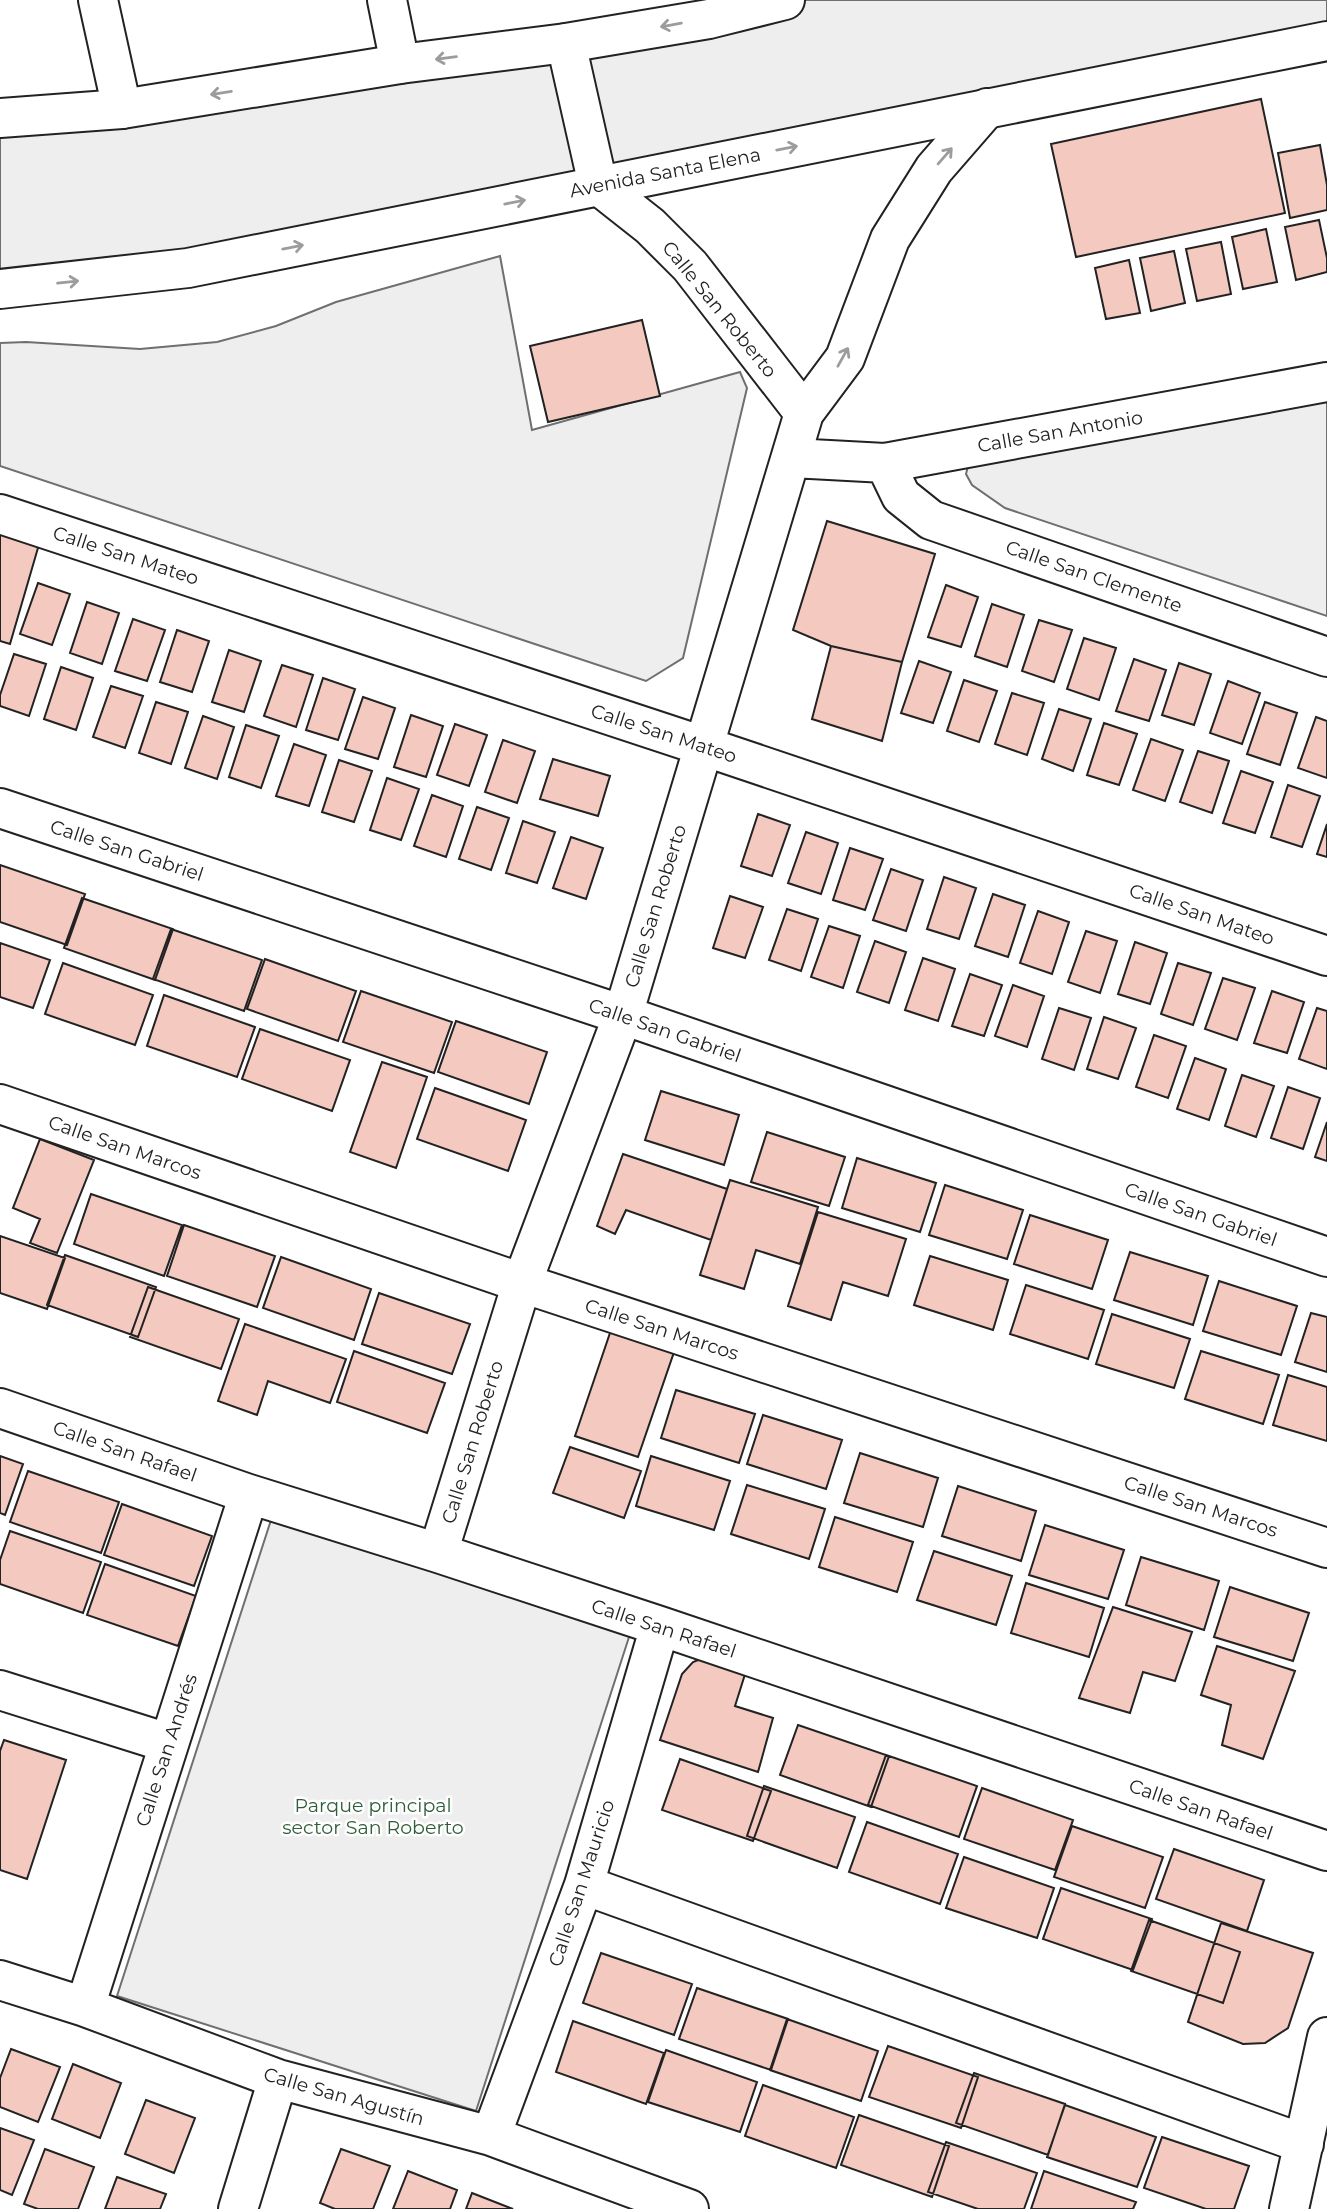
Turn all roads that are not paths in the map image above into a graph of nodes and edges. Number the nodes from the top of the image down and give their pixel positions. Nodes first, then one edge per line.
1 (98, 0) edge
2 (387, 0) edge
3 (785, 0) edge
4 (707, 9) edge
5 (1327, 41) edge
6 (566, 43) junction
7 (400, 64) junction
8 (987, 108) junction
9 (122, 109) junction
10 (0, 118) edge
11 (597, 186) junction
12 (0, 289) edge
13 (1327, 382) edge
14 (804, 413) junction
15 (792, 458) junction
16 (885, 463) junction
17 (0, 514) edge
18 (1327, 657) edge
19 (703, 746) junction
20 (0, 808) edge
21 (1327, 956) edge
22 (623, 1015) junction
23 (0, 1104) edge
24 (1327, 1257) edge
25 (522, 1283) junction
26 (0, 1408) edge
27 (249, 1494) junction
28 (1327, 1548) edge
29 (438, 1553) junction
30 (660, 1626) junction
31 (0, 1690) edge
32 (168, 1743) junction
33 (1327, 1851) edge
34 (584, 1885) junction
35 (0, 1980) edge
36 (85, 2007) junction
37 (1327, 2038) edge
38 (278, 2079) junction
39 (491, 2136) junction
40 (1304, 2144) junction
41 (238, 2209) edge
42 (689, 2209) edge
43 (1289, 2209) edge

1 - 9 street
2 - 7 street
3 - 4 street
4 -> 6 street
5 - 8 street, Avenida Santa Elena
6 -> 7 street
6 - 11 street
7 -> 9 street
11 -> 8 street, Avenida Santa Elena
14 -> 8 street, Calle San Roberto
9 - 10 street
12 -> 11 street, Avenida Santa Elena
11 - 14 street, Calle San Roberto
13 - 16 street, Calle San Antonio
14 - 15 street, Calle San Roberto
15 - 16 street, Calle San Antonio
15 - 19 street, Calle San Roberto
16 - 18 street, Calle San Clemente
17 - 19 street, Calle San Mateo
19 - 21 street, Calle San Mateo
19 - 22 street, Calle San Roberto
20 - 22 street, Calle San Gabriel
22 - 24 street, Calle San Gabriel
22 - 25 street, Calle San Roberto
23 - 25 street, Calle San Marcos
25 - 28 street, Calle San Marcos
25 - 29 street, Calle San Roberto
26 - 27 street, Calle San Rafael
27 - 29 street, Calle San Rafael
27 - 32 street, Calle San Andrés
29 - 30 street, Calle San Rafael
30 - 33 street, Calle San Rafael
30 - 34 street, Calle San Mauricio
31 - 32 street
32 - 36 street, Calle San Andrés
34 - 39 street, Calle San Mauricio
34 - 40 street
35 - 36 street, Calle San Agustín
36 - 38 street, Calle San Agustín
37 - 40 street
38 - 39 street, Calle San Agustín
38 - 41 street
39 - 42 street, Calle San Agustín
40 - 43 street

